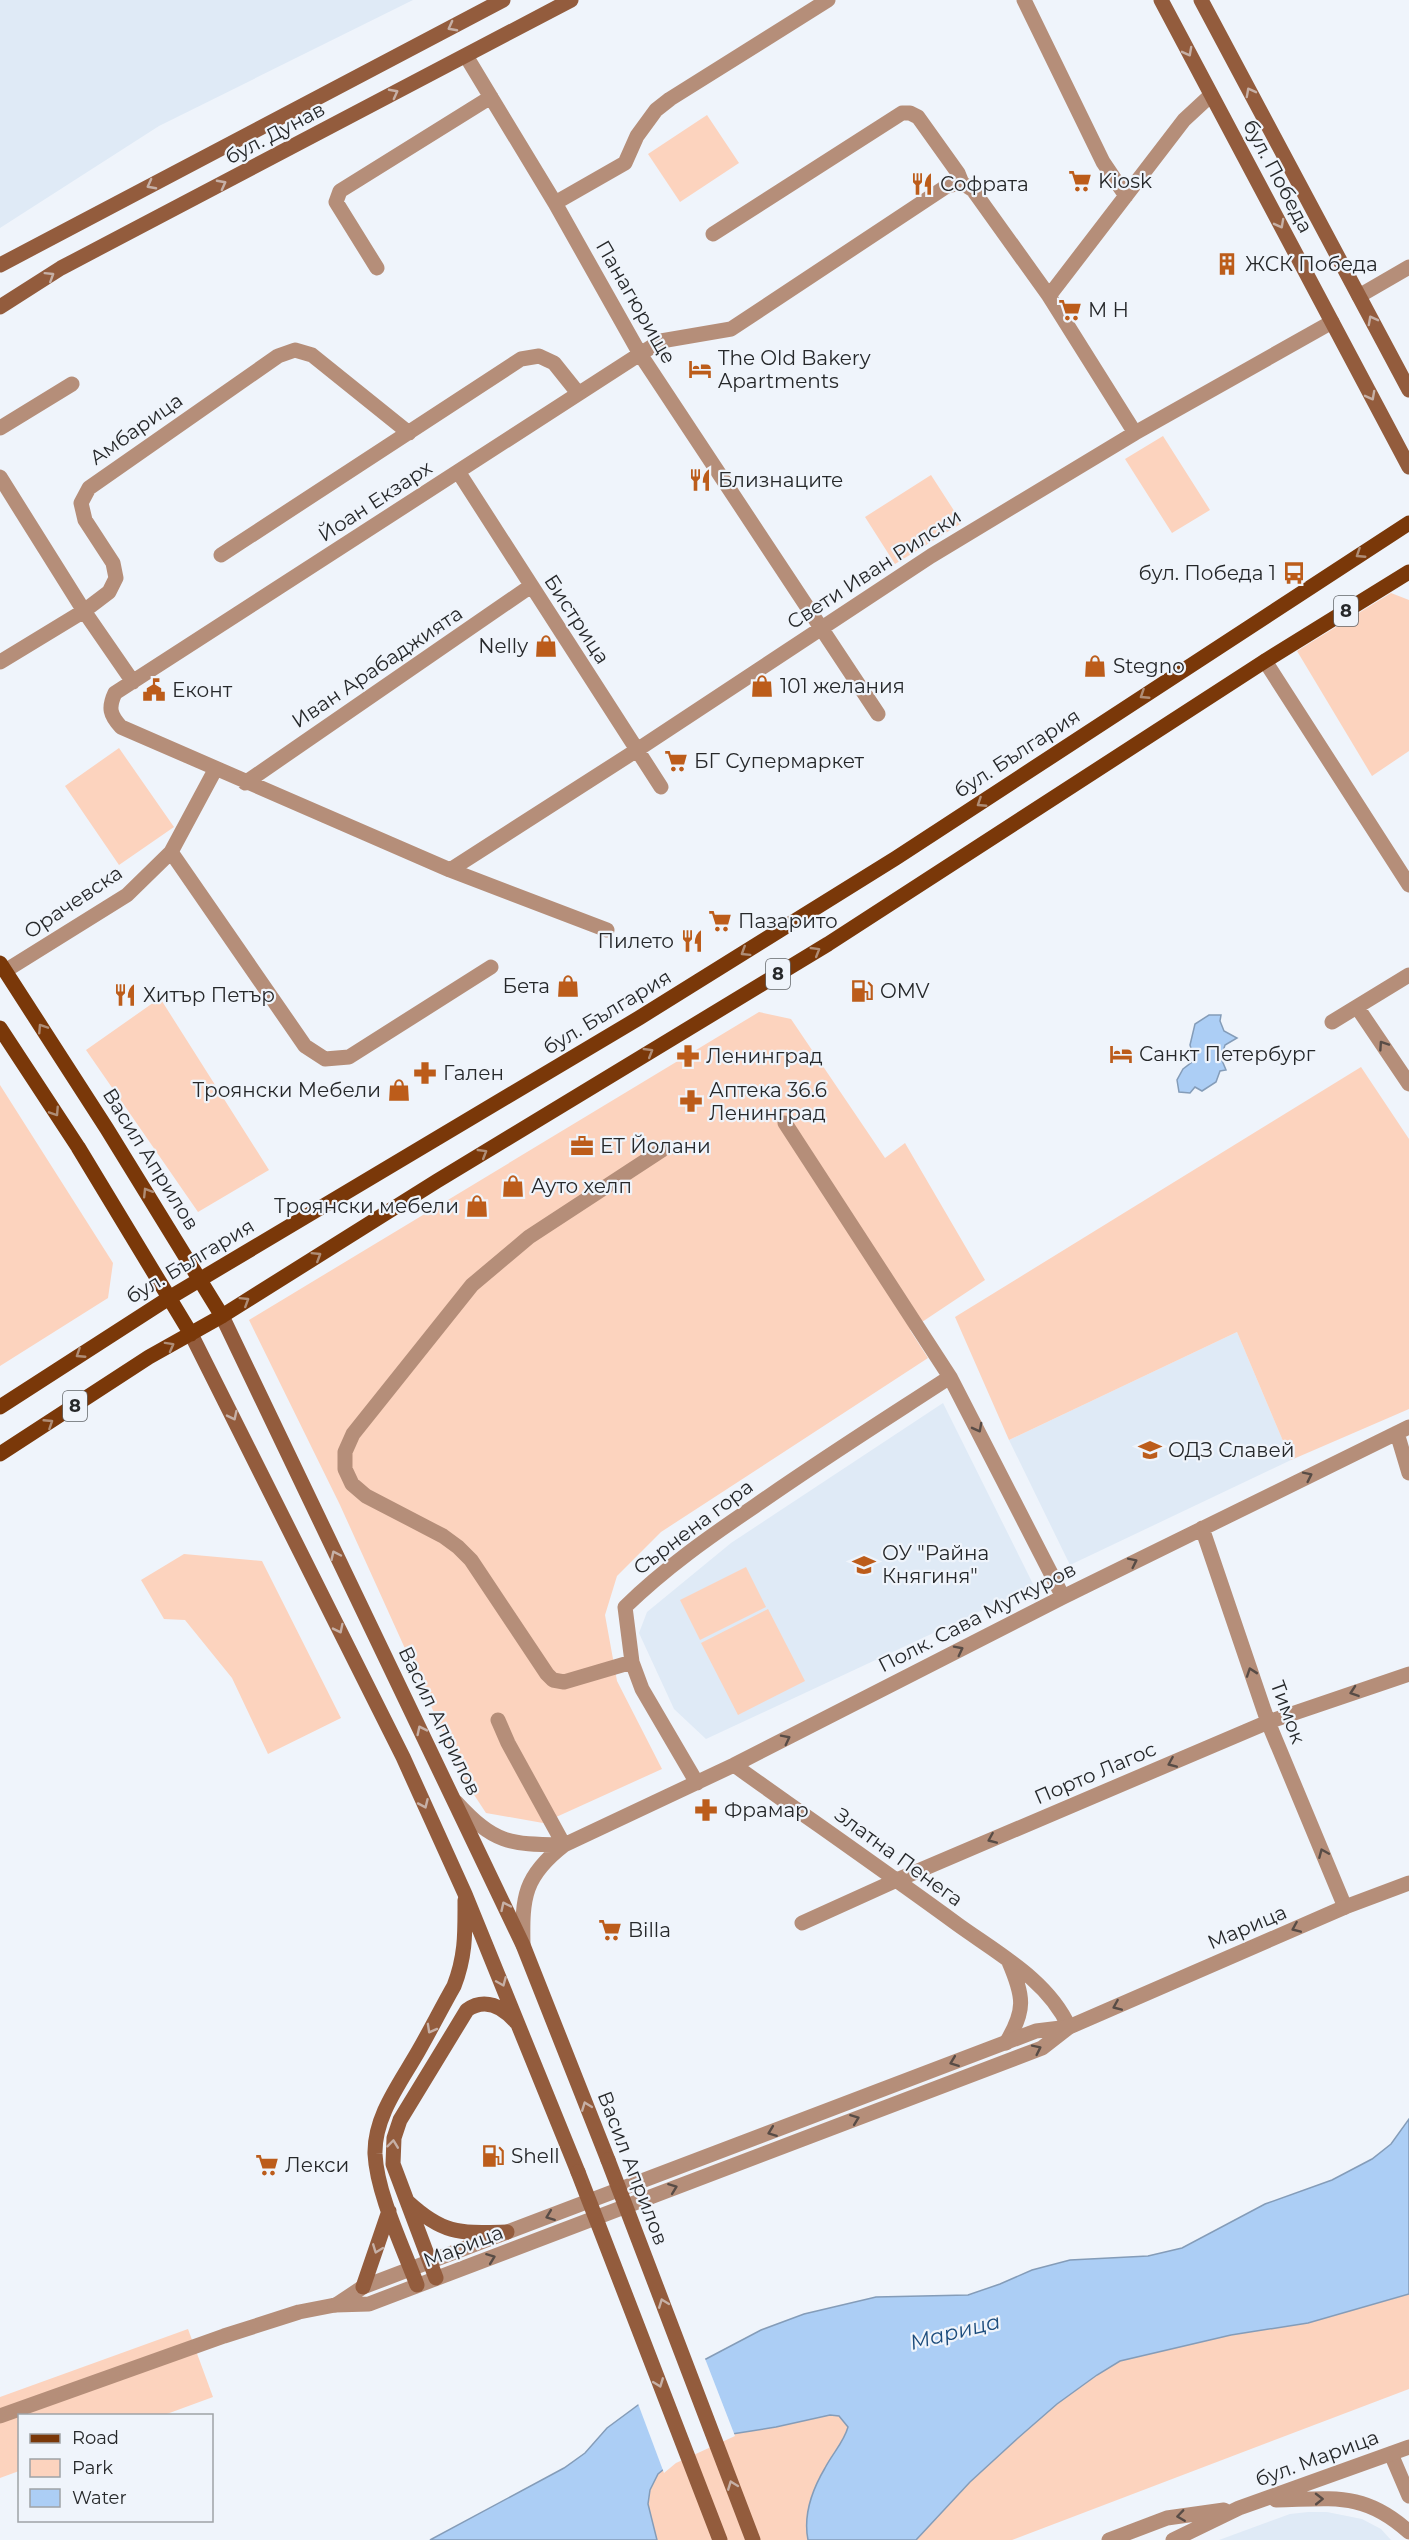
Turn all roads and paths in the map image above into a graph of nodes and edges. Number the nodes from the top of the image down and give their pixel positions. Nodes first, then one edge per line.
1 (503, 0) edge
2 (571, 0) edge
3 (828, 0) edge
4 (1024, 0) edge
5 (1161, 0) edge
6 (1201, 0) edge
7 (466, 56) junction
8 (1211, 94) junction
9 (491, 97) junction
10 (962, 183) junction
11 (1126, 196) junction
12 (555, 204) junction
13 (713, 234) dead end
14 (0, 265) edge
15 (1409, 267) edge
16 (376, 268) dead end
17 (1049, 296) junction
18 (1359, 296) junction
19 (0, 307) edge
20 (1332, 322) junction
21 (640, 354) junction
22 (72, 384) dead end
23 (1409, 390) edge
24 (578, 393) junction
25 (0, 428) edge
26 (409, 433) junction
27 (1135, 433) junction
28 (1409, 466) edge
29 (459, 473) junction
30 (0, 477) edge
31 (1409, 523) edge
32 (221, 555) dead end
33 (1409, 572) edge
34 (531, 586) junction
35 (84, 611) junction
36 (823, 627) junction
37 (1264, 661) junction
38 (0, 662) edge
39 (133, 682) junction
40 (878, 714) dead end
41 (637, 750) junction
42 (215, 770) junction
43 (245, 783) junction
44 (661, 787) dead end
45 (171, 852) junction
46 (450, 870) junction
47 (1409, 885) edge
48 (608, 930) dead end
49 (3, 967) edge
50 (491, 967) dead end
51 (1409, 975) edge
52 (1358, 1007) junction
53 (1332, 1022) dead end
54 (0, 1028) edge
55 (1409, 1084) edge
56 (785, 1123) dead end
57 (662, 1150) dead end
58 (201, 1279) junction
59 (169, 1298) junction
60 (222, 1316) junction
61 (191, 1334) junction
62 (950, 1377) junction
63 (0, 1407) edge
64 (1403, 1430) edge
65 (0, 1454) edge
66 (1409, 1473) edge
67 (1202, 1528) junction
68 (1063, 1597) junction
69 (632, 1662) junction
70 (1409, 1674) edge
71 (498, 1720) dead end
72 (1268, 1722) junction
73 (734, 1766) junction
74 (697, 1783) junction
75 (456, 1802) junction
76 (564, 1845) junction
77 (897, 1880) junction
78 (1409, 1883) edge
79 (465, 1894) junction
80 (1345, 1907) junction
81 (802, 1923) dead end
82 (523, 1945) junction
83 (1009, 1962) junction
84 (1070, 2026) junction
85 (521, 2028) junction
86 (1006, 2043) junction
87 (406, 2200) junction
88 (389, 2211) junction
89 (507, 2232) junction
90 (430, 2262) junction
91 (411, 2269) junction
92 (436, 2278) junction
93 (417, 2285) junction
94 (363, 2287) junction
95 (335, 2306) junction
96 (0, 2416) edge
97 (1409, 2447) edge
98 (1391, 2454) junction
99 (1409, 2496) edge
100 (1261, 2500) junction
101 (1239, 2508) junction
102 (1409, 2532) edge
103 (720, 2540) edge
104 (753, 2540) edge
105 (1109, 2540) edge
106 (1173, 2540) edge

1 -> 14 main road, бул. Дунав
2 - 7 main road, бул. Дунав
3 - 12 street
4 - 11 street
5 -> 8 main road, бул. Победа
18 -> 6 main road, бул. Победа
7 - 9 street, Панагюрище
19 -> 7 main road, бул. Дунав
8 - 11 street
8 -> 20 main road, бул. Победа
9 - 12 street, Панагюрище
9 - 16 street
10 - 13 street
10 - 17 street
10 - 21 street, Йоан Екзарх
11 - 17 street
12 - 21 street, Панагюрище
15 - 18 street
17 - 27 street
23 -> 18 main road, бул. Победа
20 - 27 street, Свети Иван Рилски
20 -> 28 main road, бул. Победа
21 - 24 street, Йоан Екзарх
21 - 36 street, Панагюрище
22 - 25 street
24 - 26 street
24 - 29 street, Йоан Екзарх
26 - 32 street
26 - 35 street, Амбарица
27 - 36 street, Свети Иван Рилски
29 - 34 street, Бистрица
29 - 39 street, Йоан Екзарх
30 - 35 street
31 -> 58 main road, бул. България / 8
33 - 37 main road, 8
34 - 41 street, Бистрица
34 - 43 street, Иван Арабаджията
35 - 38 street, Амбарица
35 - 39 street
36 - 40 street, Панагюрище
36 - 41 street, Свети Иван Рилски
37 - 47 street
60 -> 37 main road, 8
39 - 42 street, Йоан Екзарх
41 - 44 street, Бистрица
41 - 46 street, Свети Иван Рилски
42 - 43 street
42 - 45 street, Орачевска
43 - 46 street
45 - 49 street, Орачевска
45 - 50 street
46 - 48 street
58 -> 49 main road, Васил Априлов
51 - 52 street
52 - 53 street
55 -> 52 street
54 -> 59 main road
56 - 62 street
57 - 69 street
58 - 59 main road, бул. България / 8
58 - 60 main road, Васил Априлов
59 - 61 main road
59 -> 63 main road, бул. България / 8
60 - 61 main road, 8
75 -> 60 main road, Васил Априлов
65 -> 61 main road, 8
61 -> 79 main road
62 -> 68 street
62 - 69 street, Сърнена гора
64 - 66 street
67 -> 64 street, Полк. Сава Муткуров
68 -> 67 street, Полк. Сава Муткуров
72 -> 67 street, Тимок
73 -> 68 street, Полк. Сава Муткуров
69 - 74 street, Сърнена гора
70 -> 72 street, Порто Лагос
71 - 76 street
72 -> 77 street, Порто Лагос
80 -> 72 street, Тимок
73 - 74 street, Полк. Сава Муткуров
73 - 77 street, Златна Пенега
74 - 76 street, Полк. Сава Муткуров
75 - 76 street
82 -> 75 main road, Васил Априлов
76 - 82 street
77 - 81 street, Порто Лагос
77 - 83 street, Златна Пенега
78 - 80 street, Марица
79 -> 85 main road
79 -> 88 main road
80 -> 84 street, Марица
104 -> 82 main road, Васил Априлов, bridge
83 - 84 street, Златна Пенега
83 - 86 street
84 - 86 street, Марица
92 -> 84 street, Марица
87 -> 85 main road
85 -> 103 main road, bridge
86 -> 89 street, Марица
87 - 89 main road
87 - 90 main road
88 - 91 main road
88 -> 94 main road
89 - 90 street, Марица
90 - 91 street, Марица
90 - 92 main road
91 - 93 main road
91 - 94 street, Марица
92 - 93 street, Марица
93 - 95 street, Марица
94 - 95 street, Марица
95 - 96 street, Марица
97 - 98 street, бул. Марица
98 - 99 street
98 - 100 street, бул. Марица
100 - 101 street, бул. Марица
100 -> 102 street
101 -> 105 street, бул. Марица
101 - 106 street, бул. Марица

